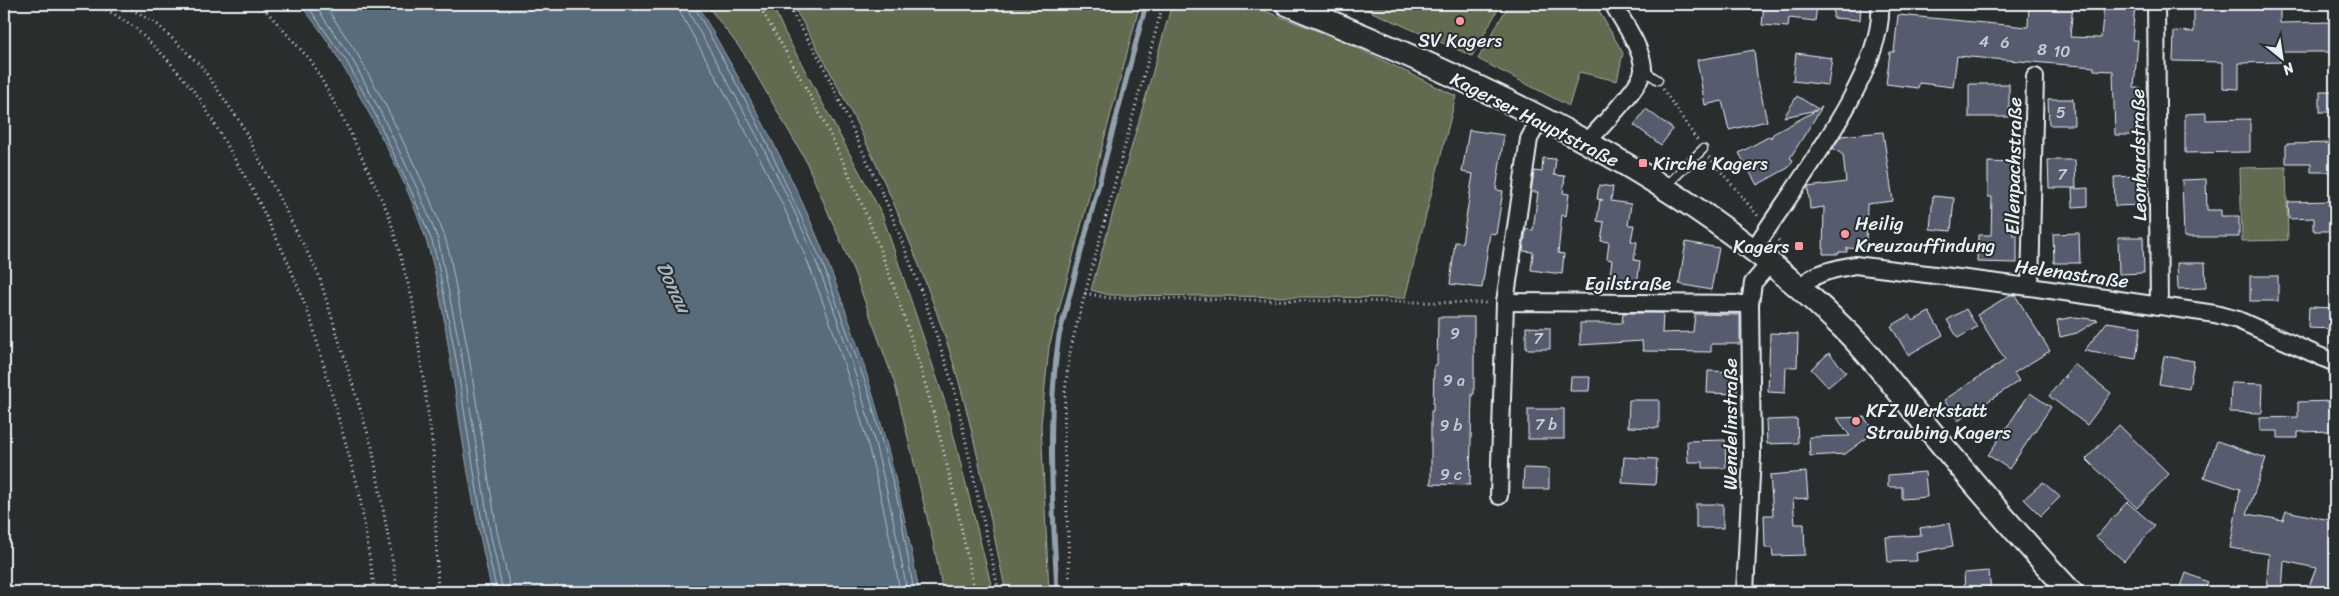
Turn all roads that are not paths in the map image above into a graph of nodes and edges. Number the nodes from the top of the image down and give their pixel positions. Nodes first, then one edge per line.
1 (1287, 4) edge
2 (1614, 4) edge
3 (1880, 4) edge
4 (2156, 4) edge
5 (1643, 70) junction
6 (2035, 77) dead end
7 (1658, 80) road end
8 (1540, 119) junction
9 (1587, 142) junction
10 (1703, 149) road end
11 (1664, 188) junction
12 (1763, 256) junction
13 (1804, 283) junction
14 (2030, 287) junction
15 (1505, 302) junction
16 (1750, 304) junction
17 (2160, 306) junction
18 (2335, 362) edge
19 (1499, 496) dead end
20 (1745, 592) edge
21 (2071, 592) edge

1 - 8 street, Kagerser Hauptstraße
2 - 5 street
3 - 12 street, Wendelinstraße
4 - 17 street, Leonhardstraße
5 - 7 lane
5 - 9 street
6 - 14 street, Ellenpachstraße
8 - 9 street, Kagerser Hauptstraße
8 - 15 street
9 - 11 street, Kagerser Hauptstraße
10 - 11 lane
11 - 12 street, Kagerser Hauptstraße
12 - 13 street, Kagerser Hauptstraße
12 - 16 street, Wendelinstraße
13 - 14 street, Helenastraße
13 - 21 street, Kagerser Hauptstraße
14 - 17 street, Helenastraße
15 - 16 street, Egilstraße
15 - 19 street
16 - 20 street, Wendelinstraße
17 - 18 street, Helenastraße

